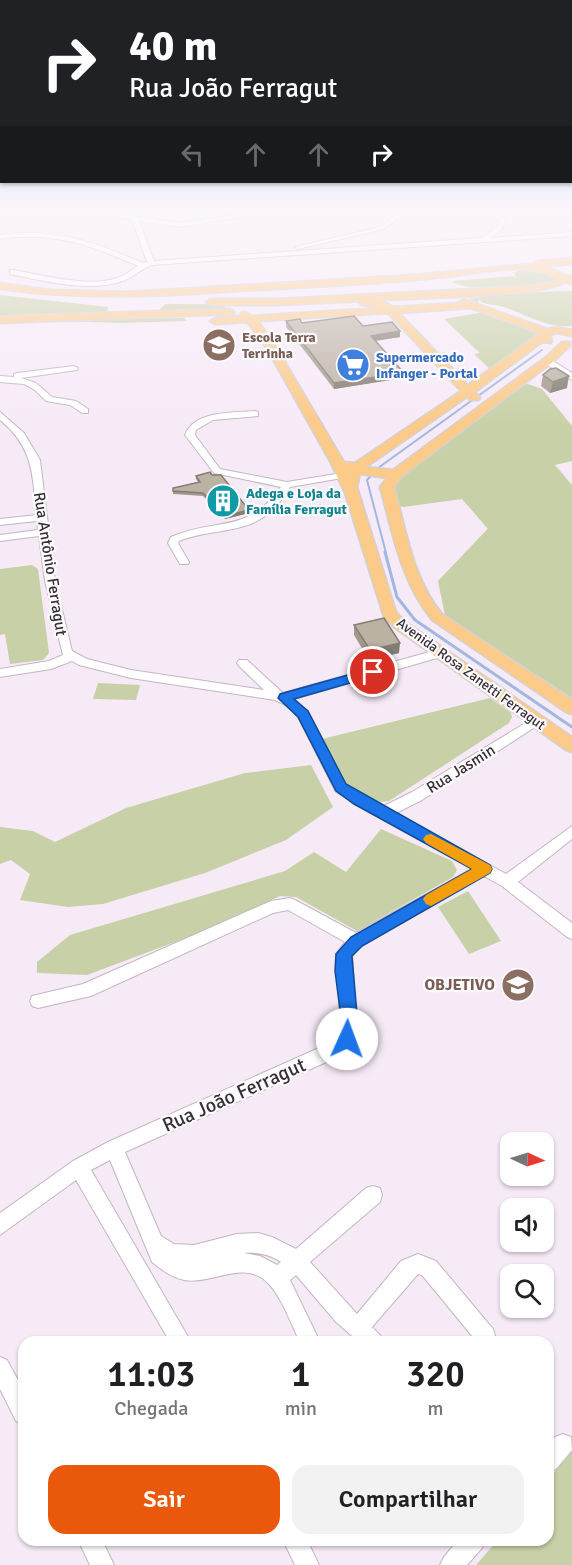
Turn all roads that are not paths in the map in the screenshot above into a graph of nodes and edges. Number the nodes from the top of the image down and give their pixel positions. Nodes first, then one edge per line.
1 (71, 280) edge
2 (119, 280) edge
3 (362, 280) edge
4 (447, 280) edge
5 (449, 280) edge
6 (561, 280) edge
7 (0, 286) edge
8 (466, 291) junction
9 (0, 292) edge
10 (448, 292) junction
11 (177, 293) junction
12 (379, 296) junction
13 (341, 301) junction
14 (222, 302) junction
15 (462, 302) junction
16 (109, 303) junction
17 (163, 303) junction
18 (473, 305) junction
19 (391, 310) junction
20 (245, 315) junction
21 (101, 316) junction
22 (142, 316) junction
23 (195, 318) junction
24 (0, 320) edge
25 (54, 320) junction
26 (0, 326) edge
27 (544, 334) junction
28 (570, 340) edge
29 (550, 359) junction
30 (74, 368) dead end
31 (534, 370) junction
32 (568, 376) edge
33 (453, 377) junction
34 (486, 377) junction
35 (0, 379) edge
36 (466, 392) junction
37 (485, 407) junction
38 (85, 411) dead end
39 (255, 414) dead end
40 (0, 415) edge
41 (350, 472) junction
42 (396, 474) junction
43 (287, 485) junction
44 (42, 517) junction
45 (0, 522) edge
46 (44, 532) junction
47 (0, 538) edge
48 (184, 562) dead end
49 (440, 653) junction
50 (72, 656) junction
51 (243, 663) dead end
52 (0, 673) edge
53 (281, 697) junction
54 (572, 708) edge
55 (537, 722) junction
56 (572, 746) edge
57 (383, 813) junction
58 (572, 831) edge
59 (485, 869) junction
60 (507, 882) junction
61 (572, 932) edge
62 (356, 941) junction
63 (38, 1001) dead end
64 (114, 1148) junction
65 (79, 1167) junction
66 (373, 1195) dead end
67 (0, 1225) edge
68 (153, 1242) junction
69 (295, 1261) junction
70 (277, 1278) junction
71 (359, 1327) junction
72 (178, 1336) edge
73 (307, 1336) edge
74 (367, 1336) edge
75 (486, 1336) edge
76 (0, 1366) edge
77 (18, 1401) edge
78 (563, 1445) dead end
79 (554, 1455) edge
80 (92, 1546) edge
81 (297, 1546) edge
82 (469, 1546) edge
83 (102, 1565) edge
84 (307, 1565) edge
85 (452, 1565) edge

1 - 2 street
3 - 11 main road
4 - 10 main road
5 - 8 main road
6 - 8 main road
7 - 11 main road
8 - 10 main road
9 - 16 main road
10 - 12 main road
10 - 15 main road
11 - 17 main road
12 - 13 main road
12 - 15 main road
13 - 14 main road
13 - 19 main road
13 - 20 main road
14 - 17 main road
14 - 20 main road
15 - 18 main road
16 - 17 main road
16 - 21 main road
17 - 22 main road
18 - 19 main road
18 - 27 main road
19 - 20 main road
19 - 33 main road
20 - 23 main road
20 - 41 main road, Avenida Rosa Zanetti Ferragut
21 - 22 main road
21 - 25 main road
22 - 23 main road
23 - 25 main road
24 - 25 main road
25 - 26 main road
27 - 28 main road
27 - 34 main road
28 - 29 main road
29 - 31 main road
29 - 32 street
30 - 35 street
31 - 32 street
31 - 37 main road
33 - 34 main road
33 - 36 main road
34 - 36 main road
35 - 38 street
36 - 37 main road
36 - 41 main road
37 - 42 main road
39 - 43 street
40 - 44 street, Rua Antônio Ferragut
41 - 42 main road
41 - 43 street
41 - 49 main road, Avenida Rosa Zanetti Ferragut
42 - 54 main road, Avenida Rosa Zanetti Ferragut
43 - 48 street
44 - 45 street
44 - 46 street, Rua Antônio Ferragut
46 - 47 street
46 - 50 street, Rua Antônio Ferragut
49 - 53 street
49 - 55 main road, Avenida Rosa Zanetti Ferragut
50 - 52 street
50 - 53 street, Rua Antônio Ferragut
51 - 53 street
53 - 57 street
55 - 56 main road, Avenida Rosa Zanetti Ferragut
55 - 57 street, Rua Jasmin
57 - 59 street
58 - 60 street
59 - 60 street
59 - 62 street
60 - 61 street
62 - 63 street
62 - 64 street, Rua João Ferragut
64 - 65 street, Rua João Ferragut
64 - 68 street
65 - 67 street, Rua João Ferragut
65 - 72 street
66 - 69 street
68 - 69 street
68 - 70 street
69 - 70 street
69 - 71 street
70 - 73 street
71 - 74 street
71 - 75 street
76 - 77 street
78 - 79 street
80 - 83 street
81 - 84 street
82 - 85 street

